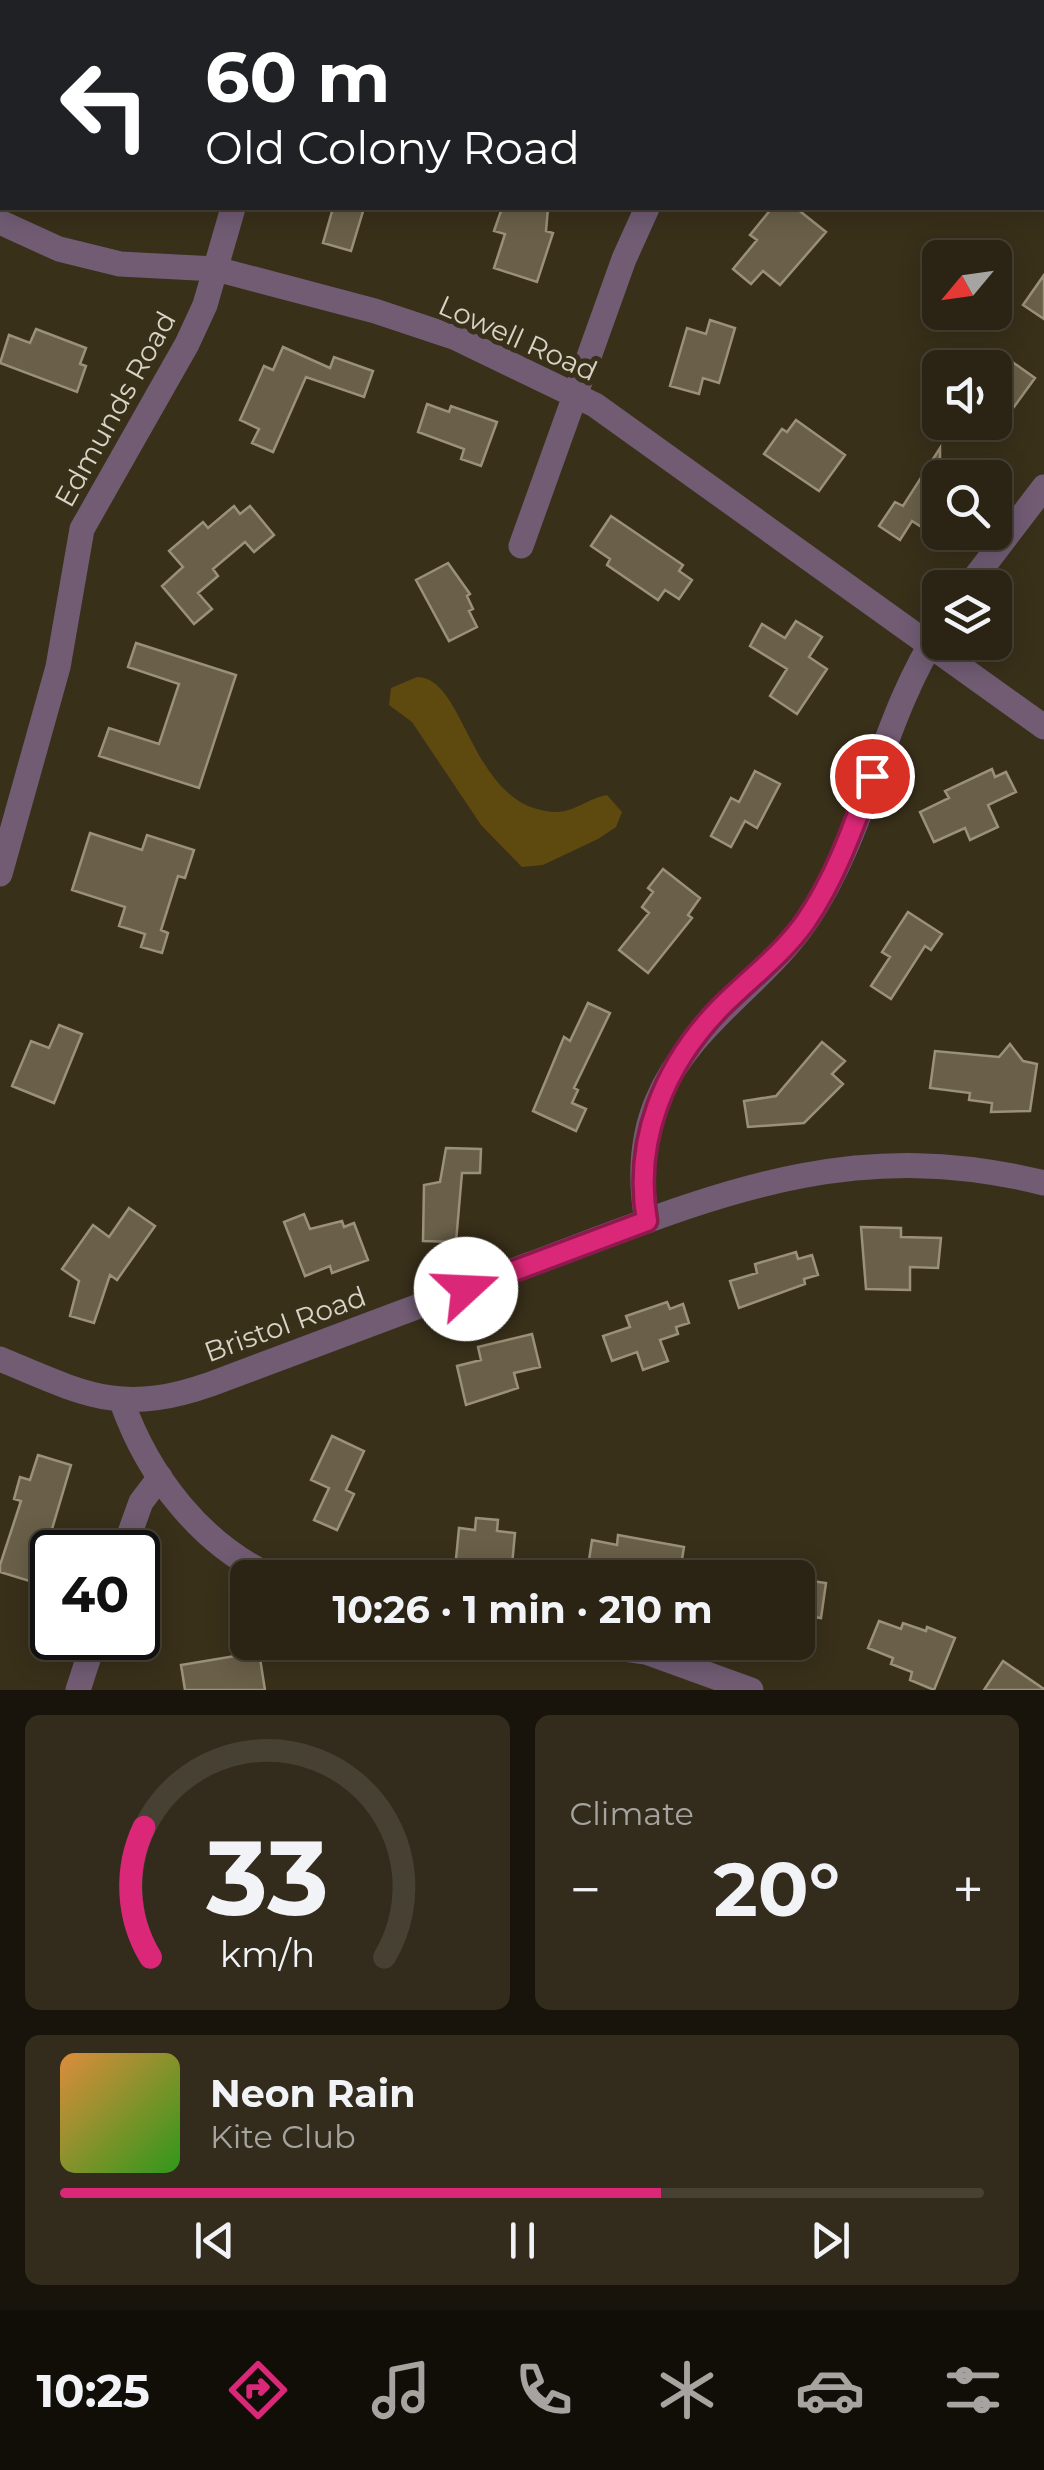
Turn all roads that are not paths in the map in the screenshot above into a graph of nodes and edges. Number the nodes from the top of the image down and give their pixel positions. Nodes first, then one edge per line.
1 (231, 210) edge
2 (646, 210) edge
3 (0, 222) edge
4 (216, 270) junction
5 (576, 396) junction
6 (1044, 487) edge
7 (521, 546) dead end
8 (982, 570) edge
9 (922, 628) edge
10 (923, 660) edge
11 (963, 660) edge
12 (1044, 727) edge
13 (0, 874) edge
14 (1044, 1183) edge
15 (647, 1221) junction
16 (0, 1360) edge
17 (122, 1402) junction
18 (160, 1477) junction
19 (131, 1530) edge
20 (244, 1560) edge
21 (88, 1660) edge
22 (668, 1660) edge
23 (78, 1690) edge
24 (752, 1690) edge

1 - 4 street, Edmunds Road
2 - 5 street
3 - 4 street, Lowell Road
4 - 5 street, Lowell Road
4 - 13 street, Edmunds Road
5 - 7 street
5 - 9 street, Lowell Road
6 - 8 street
10 - 15 street
11 - 12 street, Lowell Road
14 - 15 street, Bristol Road
15 - 17 street, Bristol Road
16 - 17 street
17 - 18 street
18 - 19 street
18 - 20 street
21 - 23 street
22 - 24 street

